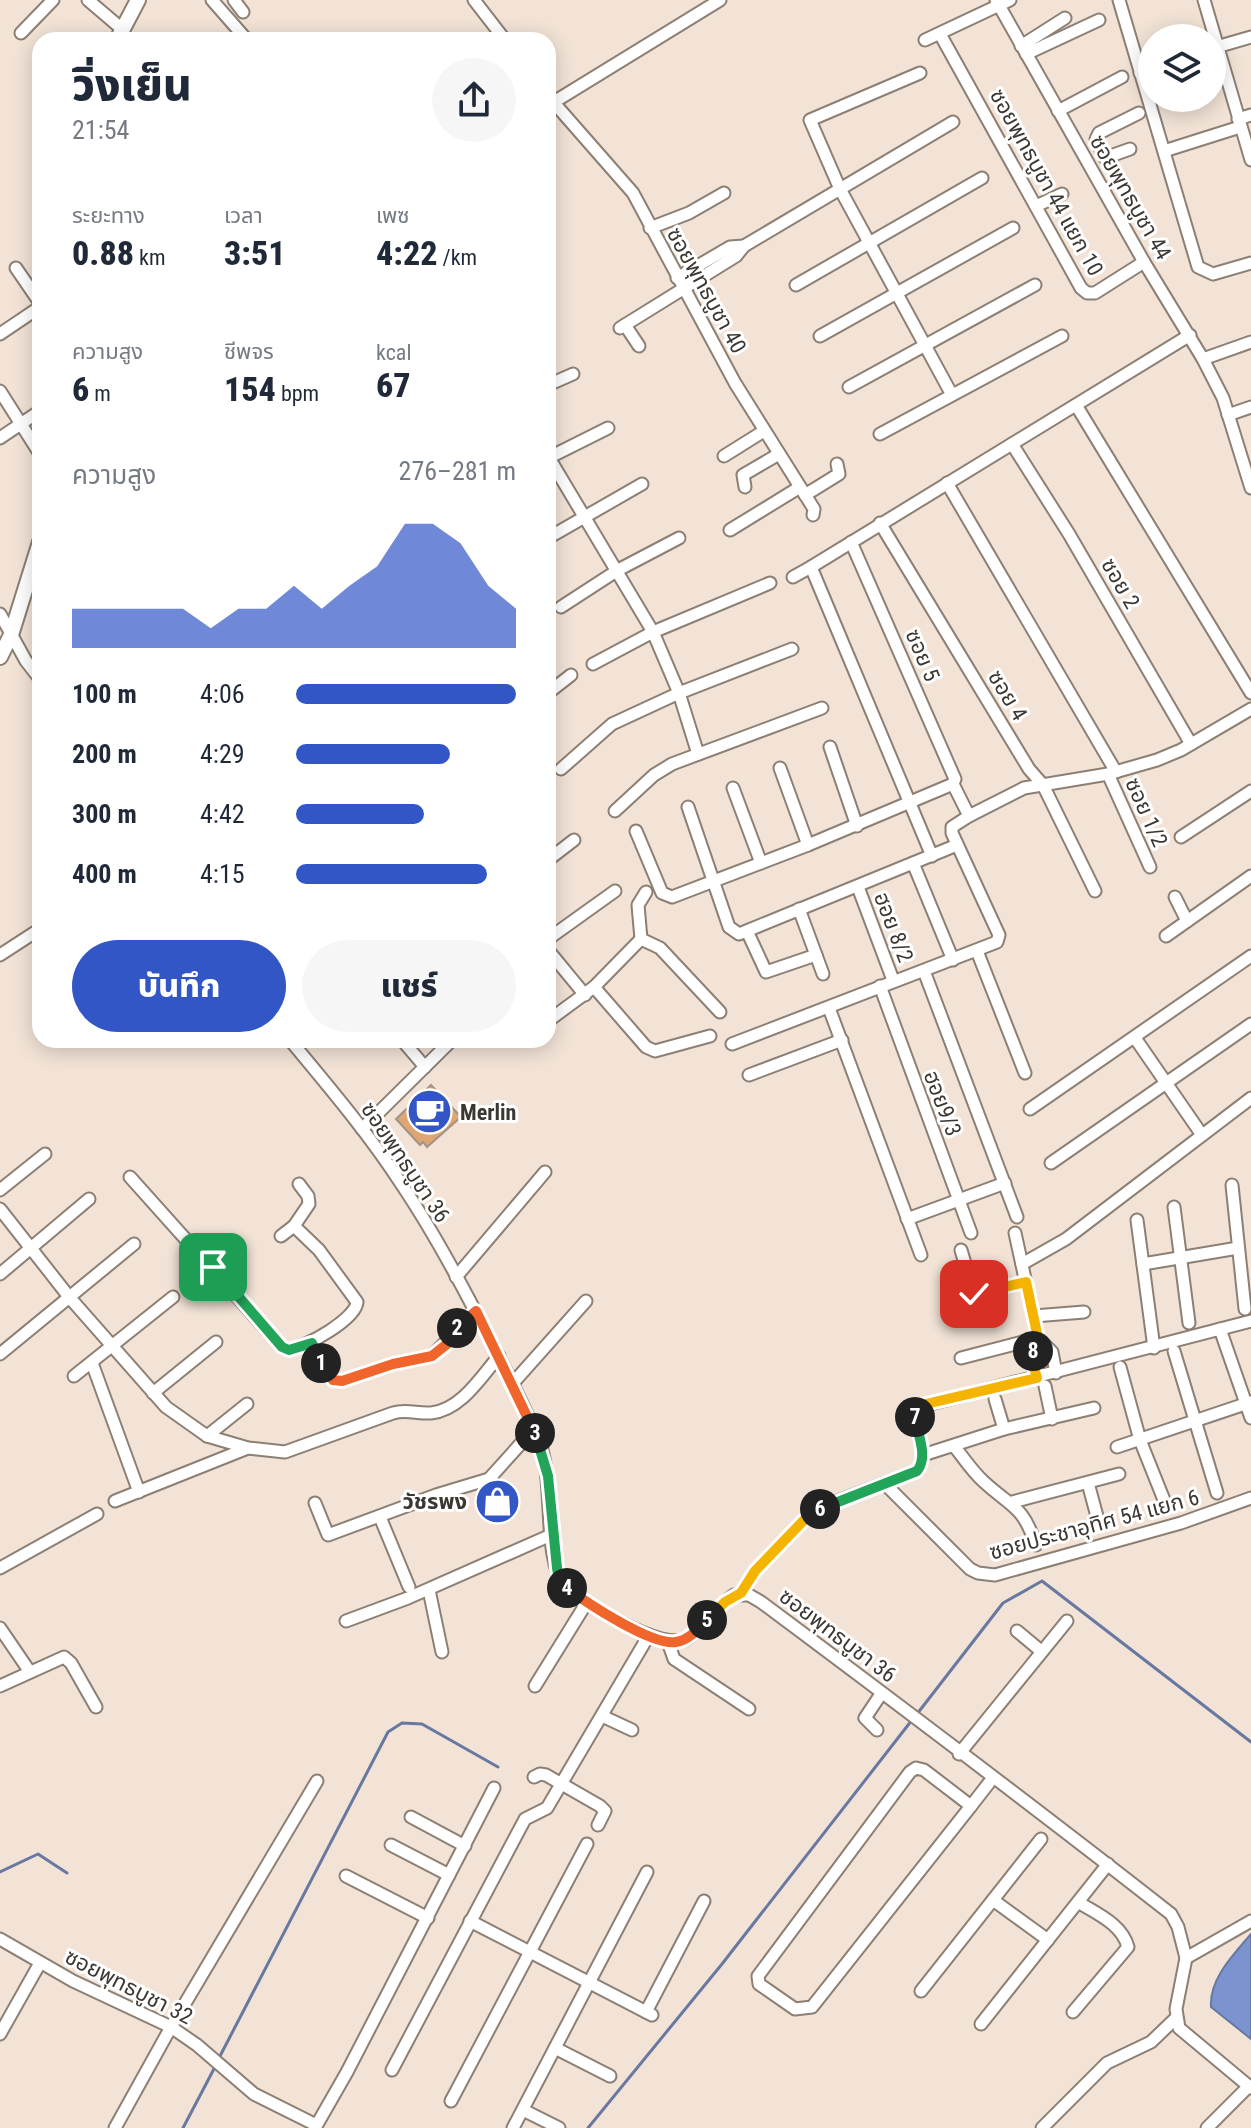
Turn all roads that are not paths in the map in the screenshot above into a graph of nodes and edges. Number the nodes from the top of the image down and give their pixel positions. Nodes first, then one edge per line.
1 (53, 0) edge
2 (88, 0) edge
3 (138, 0) edge
4 (212, 0) edge
5 (234, 0) edge
6 (474, 0) edge
7 (720, 0) edge
8 (1119, 0) edge
9 (1204, 0) edge
10 (1001, 2) edge
11 (243, 12) dead end
12 (1065, 18) dead end
13 (1099, 20) dead end
14 (1209, 24) edge
15 (118, 32) edge
16 (121, 32) edge
17 (240, 32) edge
18 (499, 32) edge
19 (21, 33) dead end
20 (940, 34) junction
21 (1251, 37) edge
22 (925, 40) dead end
23 (1226, 44) edge
24 (1024, 50) junction
25 (1138, 50) edge
26 (920, 73) dead end
27 (1122, 77) dead end
28 (1226, 84) edge
29 (556, 97) edge
30 (556, 107) edge
31 (1058, 111) junction
32 (1155, 112) edge
33 (1139, 113) dead end
34 (1251, 115) edge
35 (953, 122) dead end
36 (1239, 123) junction
37 (1130, 149) dead end
38 (1100, 150) junction
39 (1164, 151) junction
40 (1084, 157) junction
41 (1251, 160) edge
42 (982, 178) dead end
43 (840, 189) junction
44 (724, 193) dead end
45 (1062, 194) dead end
46 (1036, 206) junction
47 (650, 228) junction
48 (1013, 228) dead end
49 (869, 242) junction
50 (1144, 262) junction
51 (1251, 263) edge
52 (16, 268) dead end
53 (680, 283) junction
54 (796, 285) dead end
55 (1035, 285) dead end
56 (32, 293) edge
57 (897, 293) junction
58 (32, 311) edge
59 (0, 334) edge
60 (1190, 335) junction
61 (820, 336) dead end
62 (1062, 336) dead end
63 (1251, 342) edge
64 (925, 345) junction
65 (639, 346) dead end
66 (1203, 359) junction
67 (573, 374) dead end
68 (556, 381) edge
69 (849, 387) dead end
70 (0, 391) edge
71 (952, 395) junction
72 (1076, 405) junction
73 (1251, 407) edge
74 (1228, 415) junction
75 (32, 416) edge
76 (20, 424) junction
77 (608, 428) dead end
78 (764, 431) junction
79 (880, 434) dead end
80 (0, 438) edge
81 (32, 442) edge
82 (1012, 444) junction
83 (556, 454) edge
84 (779, 454) junction
85 (724, 456) dead end
86 (837, 464) dead end
87 (556, 471) edge
88 (947, 483) junction
89 (642, 484) dead end
90 (745, 487) dead end
91 (1251, 488) edge
92 (802, 491) junction
93 (584, 515) junction
94 (813, 515) dead end
95 (880, 523) junction
96 (730, 530) dead end
97 (556, 533) edge
98 (679, 538) dead end
99 (851, 542) junction
100 (811, 567) junction
101 (32, 568) edge
102 (618, 570) junction
103 (793, 577) dead end
104 (770, 583) dead end
105 (561, 607) dead end
106 (0, 614) edge
107 (653, 632) junction
108 (11, 635) junction
109 (792, 649) dead end
110 (0, 657) edge
111 (593, 664) dead end
112 (32, 667) edge
113 (571, 675) dead end
114 (556, 687) edge
115 (679, 693) junction
116 (1251, 693) edge
117 (822, 708) dead end
118 (1251, 709) edge
119 (1191, 744) junction
120 (830, 747) dead end
121 (698, 754) junction
122 (780, 768) dead end
123 (561, 769) dead end
124 (1112, 773) junction
125 (953, 784) junction
126 (1043, 785) junction
127 (733, 788) dead end
128 (1251, 791) edge
129 (909, 804) junction
130 (688, 807) dead end
131 (615, 811) dead end
132 (969, 816) junction
133 (857, 826) junction
134 (636, 831) dead end
135 (1181, 837) dead end
136 (574, 840) dead end
137 (808, 845) junction
138 (957, 845) junction
139 (556, 854) edge
140 (932, 856) junction
141 (761, 863) junction
142 (913, 863) junction
143 (1150, 867) dead end
144 (1251, 876) edge
145 (713, 883) junction
146 (858, 887) junction
147 (615, 891) dead end
148 (1095, 891) dead end
149 (646, 892) dead end
150 (1175, 897) dead end
151 (799, 909) junction
152 (1187, 921) junction
153 (747, 931) junction
154 (556, 933) edge
155 (32, 934) edge
156 (1166, 936) dead end
157 (641, 939) junction
158 (977, 951) junction
159 (0, 955) edge
160 (816, 955) junction
161 (1251, 956) edge
162 (556, 958) edge
163 (953, 960) junction
164 (924, 971) junction
165 (823, 974) dead end
166 (893, 980) junction
167 (880, 986) junction
168 (590, 991) junction
169 (829, 1008) junction
170 (720, 1012) dead end
171 (556, 1015) edge
172 (1251, 1024) edge
173 (710, 1036) dead end
174 (1135, 1038) junction
175 (842, 1040) junction
176 (732, 1044) dead end
177 (296, 1048) edge
178 (409, 1048) edge
179 (443, 1048) edge
180 (425, 1067) junction
181 (1025, 1073) dead end
182 (749, 1075) dead end
183 (1167, 1083) junction
184 (1251, 1098) edge
185 (1030, 1109) dead end
186 (362, 1129) junction
187 (1202, 1135) junction
188 (45, 1154) dead end
189 (1051, 1163) dead end
190 (545, 1172) dead end
191 (130, 1177) dead end
192 (1005, 1183) junction
193 (299, 1184) dead end
194 (1232, 1185) dead end
195 (0, 1190) edge
196 (89, 1199) dead end
197 (958, 1200) junction
198 (1174, 1207) dead end
199 (0, 1209) edge
200 (1017, 1217) dead end
201 (907, 1219) junction
202 (1137, 1220) dead end
203 (294, 1226) junction
204 (971, 1233) dead end
205 (1015, 1233) dead end
206 (281, 1236) dead end
207 (134, 1244) dead end
208 (1238, 1248) junction
209 (31, 1249) junction
210 (961, 1250) dead end
211 (921, 1255) dead end
212 (1179, 1257) junction
213 (1022, 1264) junction
214 (1143, 1264) junction
215 (0, 1274) edge
216 (456, 1277) junction
217 (1026, 1282) junction
218 (974, 1294) junction
219 (173, 1297) dead end
220 (70, 1298) junction
221 (586, 1301) dead end
222 (949, 1301) dead end
223 (1245, 1309) dead end
224 (476, 1311) junction
225 (1084, 1312) dead end
226 (1034, 1316) junction
227 (1251, 1321) edge
228 (1189, 1323) dead end
229 (1220, 1329) junction
230 (1038, 1338) junction
231 (216, 1342) dead end
232 (312, 1343) junction
233 (112, 1348) junction
234 (1154, 1348) junction
235 (1174, 1351) dead end
236 (0, 1354) edge
237 (499, 1356) junction
238 (961, 1358) dead end
239 (92, 1363) junction
240 (1120, 1367) dead end
241 (1056, 1373) junction
242 (74, 1376) dead end
243 (1041, 1382) junction
244 (513, 1383) junction
245 (153, 1393) junction
246 (995, 1399) dead end
247 (1249, 1403) edge
248 (247, 1404) dead end
249 (1094, 1408) dead end
250 (1251, 1418) edge
251 (1052, 1419) junction
252 (1194, 1422) junction
253 (1004, 1429) junction
254 (533, 1430) junction
255 (207, 1436) junction
256 (1140, 1440) junction
257 (954, 1446) junction
258 (1117, 1447) dead end
259 (248, 1448) junction
260 (923, 1455) junction
261 (1119, 1474) dead end
262 (1088, 1483) junction
263 (885, 1484) junction
264 (139, 1492) junction
265 (1217, 1493) dead end
266 (1251, 1498) edge
267 (115, 1501) dead end
268 (1012, 1502) junction
269 (315, 1503) dead end
270 (1166, 1505) dead end
271 (97, 1514) dead end
272 (380, 1517) junction
273 (1098, 1520) dead end
274 (551, 1535) junction
275 (1036, 1545) dead end
276 (0, 1568) edge
277 (409, 1587) dead end
278 (429, 1590) junction
279 (741, 1593) junction
280 (587, 1602) junction
281 (346, 1621) dead end
282 (1067, 1621) dead end
283 (0, 1628) edge
284 (1017, 1631) dead end
285 (649, 1635) junction
286 (668, 1642) junction
287 (1041, 1651) junction
288 (442, 1652) dead end
289 (30, 1672) junction
290 (0, 1686) edge
291 (535, 1686) dead end
292 (881, 1694) junction
293 (96, 1707) dead end
294 (749, 1709) dead end
295 (602, 1716) junction
296 (632, 1730) dead end
297 (877, 1730) dead end
298 (959, 1754) junction
299 (534, 1777) dead end
300 (992, 1779) junction
301 (317, 1781) dead end
302 (562, 1785) junction
303 (494, 1788) dead end
304 (971, 1806) junction
305 (411, 1817) dead end
306 (598, 1825) dead end
307 (1041, 1839) dead end
308 (587, 1844) dead end
309 (391, 1845) dead end
310 (465, 1846) junction
311 (1108, 1864) junction
312 (647, 1872) dead end
313 (449, 1875) junction
314 (346, 1876) dead end
315 (993, 1900) junction
316 (704, 1901) dead end
317 (1078, 1902) junction
318 (428, 1918) junction
319 (470, 1921) junction
320 (1251, 1921) edge
321 (0, 1939) edge
322 (1048, 1940) junction
323 (529, 1953) junction
324 (1186, 1958) junction
325 (40, 1963) junction
326 (589, 1983) junction
327 (921, 1991) dead end
328 (1073, 2012) dead end
329 (1176, 2018) junction
330 (981, 2024) dead end
331 (171, 2027) junction
332 (0, 2034) edge
333 (555, 2048) junction
334 (392, 2070) dead end
335 (610, 2076) dead end
336 (1250, 2087) edge
337 (451, 2101) dead end
338 (523, 2110) junction
339 (316, 2127) edge
340 (115, 2128) edge
341 (513, 2128) edge
342 (559, 2128) edge
343 (1042, 2128) edge
344 (1207, 2128) edge

1 - 19 street
2 - 15 street
3 - 16 main road
4 - 17 street
5 - 11 street
6 - 18 street
7 - 29 street
8 - 25 street
9 - 14 street
10 - 20 street
10 - 24 street, ซอยพุทธบูชา 44
12 - 24 street
13 - 24 street
20 - 22 street
20 - 46 street, ซอยพุทธบูชา 44 แยก 10
21 - 23 street
24 - 31 street, ซอยพุทธบูชา 44
26 - 43 street
27 - 31 street
28 - 36 street
30 - 47 street, ซอยพุทธบูชา 40
31 - 40 street, ซอยพุทธบูชา 44
32 - 39 street
33 - 38 street
34 - 36 street
35 - 43 street
36 - 39 street
36 - 41 street
37 - 38 street
38 - 40 street
39 - 51 street
40 - 50 street, ซอยพุทธบูชา 44
42 - 49 street
43 - 49 street
43 - 53 street
44 - 47 street
45 - 46 street
46 - 50 street, ซอยพุทธบูชา 44 แยก 10
47 - 53 street, ซอยพุทธบูชา 40
48 - 57 street
49 - 54 street
49 - 57 street
50 - 60 street, ซอยพุทธบูชา 44
52 - 56 street
53 - 65 street
53 - 78 street, ซอยพุทธบูชา 40
55 - 64 street
57 - 61 street
57 - 64 street
58 - 59 street
60 - 66 street, ซอยพุทธบูชา 44
60 - 72 street
62 - 71 street
63 - 66 street
64 - 69 street
64 - 71 street
66 - 74 street, ซอยพุทธบูชา 44
67 - 68 street
70 - 76 street
71 - 79 street
72 - 82 street
72 - 116 street
73 - 74 street
74 - 91 street, ซอยพุทธบูชา 44
75 - 76 street
76 - 80 street
76 - 81 street
77 - 83 street
78 - 84 street, ซอยพุทธบูชา 40
78 - 85 street
82 - 88 street
82 - 119 street, ซอย 2
84 - 90 street
84 - 92 street, ซอยพุทธบูชา 40
86 - 92 street
87 - 93 street
88 - 95 street
88 - 124 street, ซอย 1/2
89 - 93 street
92 - 94 street, ซอยพุทธบูชา 40
92 - 96 street
93 - 97 street
93 - 102 street
95 - 99 street
95 - 126 street, ซอย 4
98 - 102 street
99 - 100 street
99 - 125 street, ซอย 5
100 - 103 street
100 - 129 street
101 - 108 main road
102 - 105 street
102 - 107 street
104 - 107 street
106 - 108 street
107 - 111 street
107 - 115 street
108 - 110 main road
108 - 112 street
109 - 115 street
113 - 114 street
115 - 121 street
115 - 123 street
117 - 121 street
118 - 119 street
119 - 124 street
120 - 133 street
121 - 131 street
122 - 137 street
124 - 126 street
124 - 143 street, ซอย 1/2
125 - 129 street
125 - 132 street, ซอย 5
126 - 132 street
126 - 148 street, ซอย 4
127 - 141 street
128 - 135 street
129 - 133 street
129 - 140 street
130 - 145 street
132 - 138 street
133 - 137 street
134 - 145 street
136 - 139 street
137 - 141 street
138 - 140 street
138 - 158 street
140 - 142 street
141 - 145 street
142 - 146 street
142 - 163 street
144 - 152 street
145 - 153 street
146 - 151 street
146 - 166 street, ฮอย 8/2
147 - 154 street
149 - 157 street
150 - 152 street
151 - 153 street
151 - 160 street
152 - 156 street
153 - 160 street
155 - 159 street
157 - 168 street
157 - 170 street
158 - 163 street
158 - 181 street
160 - 165 street
161 - 174 street
162 - 168 street
163 - 164 street
164 - 166 street
164 - 192 street
166 - 167 street
167 - 169 street
167 - 197 street, ฮอย9/3
168 - 171 street
168 - 173 street
169 - 175 street
169 - 176 street
172 - 183 street
174 - 183 street
174 - 185 street
175 - 182 street
175 - 201 street
177 - 186 street, ซอยพุทธบูชา 36
178 - 180 street
179 - 180 street
180 - 186 street
183 - 187 street
183 - 189 street
184 - 187 street
186 - 216 street, ซอยพุทธบูชา 36
187 - 213 street
188 - 195 street
190 - 216 street
191 - 232 street
192 - 197 street
192 - 200 street
193 - 203 street
194 - 208 street
196 - 209 street
197 - 201 street
197 - 204 street, ฮอย9/3
198 - 212 street
199 - 209 street
201 - 211 street
202 - 214 street
203 - 206 street
203 - 232 street
205 - 213 street
207 - 220 street
208 - 212 street
208 - 223 street
209 - 215 street
209 - 220 street
210 - 218 street
212 - 214 street
212 - 228 street
213 - 217 street
214 - 234 street
216 - 224 street, ซอยพุทธบูชา 36
217 - 218 street
217 - 226 street
218 - 222 street
219 - 233 street
220 - 233 street
220 - 236 street
221 - 244 street
224 - 232 street
224 - 237 street, ซอยพุทธบูชา 36
225 - 226 street
226 - 230 street
227 - 229 street
229 - 234 street
229 - 247 street
230 - 238 street
230 - 241 street
230 - 243 street
231 - 245 street
233 - 239 street
233 - 245 street
234 - 241 street
235 - 252 street
237 - 244 street, ซอยพุทธบูชา 36
237 - 259 street
239 - 242 street
239 - 264 street
240 - 256 street
241 - 243 street
243 - 251 street
243 - 260 street
244 - 254 street, ซอยพุทธบูชา 36
245 - 255 street
246 - 253 street
247 - 250 street
247 - 252 street
248 - 255 street
249 - 251 street
251 - 253 street
252 - 256 street
252 - 265 street
253 - 257 street
254 - 272 street
254 - 274 street, ซอยพุทธบูชา 36
255 - 259 street
256 - 258 street
256 - 270 street
257 - 260 street
257 - 268 street
259 - 264 street
260 - 263 street
261 - 262 street
262 - 268 street
262 - 273 street
263 - 266 street, ซอยประชาอุทิศ 54 แยก 6
263 - 279 street
264 - 267 street
268 - 275 street
269 - 272 street
271 - 276 street
272 - 277 street
274 - 278 street
274 - 280 street, ซอยพุทธบูชา 36
278 - 281 street
278 - 288 street
279 - 286 street
279 - 292 street, ซอยพุทธบูชา 36
280 - 285 street, ซอยพุทธบูชา 36
280 - 291 street
282 - 287 street
283 - 289 street
284 - 287 street
285 - 286 street, ซอยพุทธบูชา 36
285 - 295 street
286 - 294 street
287 - 298 street
289 - 290 street
289 - 293 street
292 - 297 street
292 - 298 street, ซอยพุทธบูชา 36
295 - 296 street
295 - 302 street
298 - 300 street, ซอยพุทธบูชา 36
299 - 302 street
300 - 304 street
300 - 311 street, ซอยพุทธบูชา 36
301 - 331 street
302 - 306 street
302 - 319 street
303 - 310 street
304 - 304 street
305 - 310 street
307 - 315 street
308 - 323 street
309 - 313 street
310 - 313 street
311 - 317 street
311 - 324 street, ซอยพุทธบูชา 36
312 - 326 street
313 - 318 street
314 - 318 street
315 - 322 street
315 - 327 street
316 - 326 street
317 - 322 street
317 - 328 street
318 - 339 street
319 - 323 street
319 - 334 street
320 - 324 street
321 - 325 street, ซอยพุทธบูชา 32
322 - 330 street
323 - 326 street
323 - 337 street
324 - 329 street, ซอยพุทธบูชา 36
325 - 331 street, ซอยพุทธบูชา 32
325 - 332 street
326 - 333 street
329 - 336 street
329 - 343 street
331 - 339 street, ซอยพุทธบูชา 32
331 - 340 street
333 - 335 street
333 - 338 street
336 - 344 street
338 - 341 street
338 - 342 street

